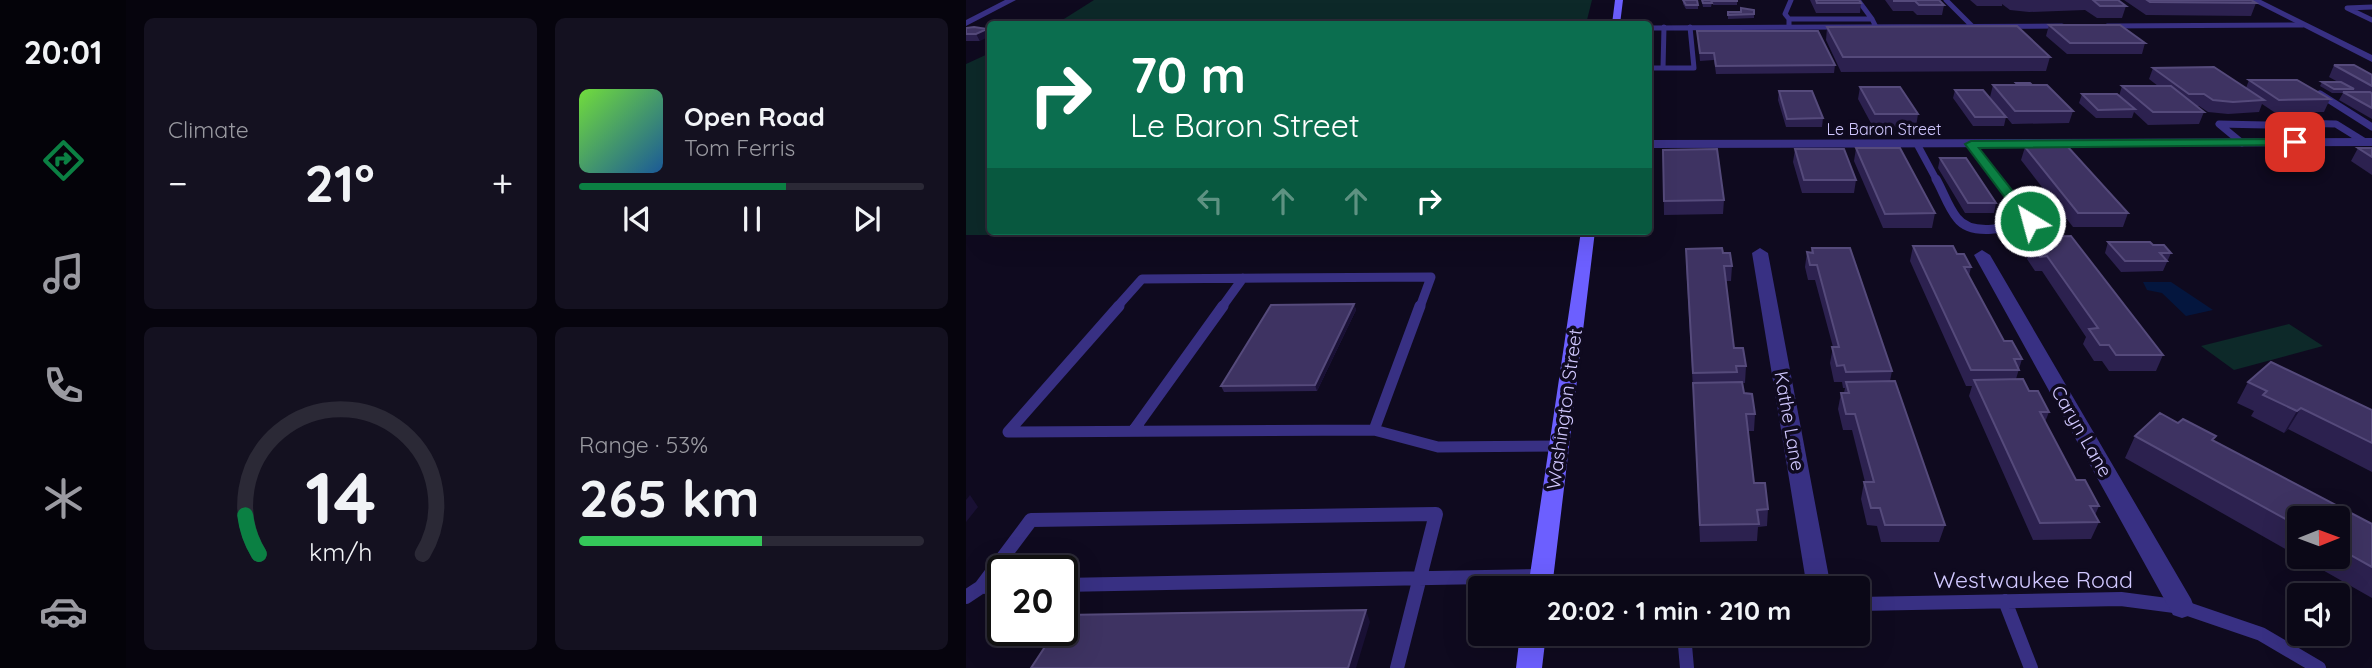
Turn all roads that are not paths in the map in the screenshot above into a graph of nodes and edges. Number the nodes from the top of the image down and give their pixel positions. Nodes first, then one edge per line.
1 (1012, 0) edge
2 (1619, 0) edge
3 (1791, 0) edge
4 (1858, 0) edge
5 (1946, 0) edge
6 (2254, 0) edge
7 (2372, 7) edge
8 (1789, 19) junction
9 (1872, 19) junction
10 (2372, 20) edge
11 (1616, 21) edge
12 (966, 23) edge
13 (2303, 25) junction
14 (1972, 26) junction
15 (2066, 26) edge
16 (2093, 26) edge
17 (1652, 27) edge
18 (1664, 27) junction
19 (1690, 27) junction
20 (1789, 27) junction
21 (1876, 27) junction
22 (2360, 53) junction
23 (2372, 53) edge
24 (2372, 59) edge
25 (1652, 68) edge
26 (1663, 68) junction
27 (2320, 94) edge
28 (2372, 127) edge
29 (2282, 133) junction
30 (2295, 142) junction
31 (2369, 142) edge
32 (2242, 143) junction
33 (1652, 144) edge
34 (1917, 144) junction
35 (1971, 144) junction
36 (1587, 235) edge
37 (1760, 253) dead end
38 (1982, 255) dead end
39 (1243, 278) junction
40 (1374, 430) junction
41 (1133, 431) junction
42 (1559, 446) junction
43 (1542, 576) edge
44 (1817, 576) edge
45 (1421, 577) junction
46 (1468, 579) edge
47 (1078, 585) edge
48 (981, 587) junction
49 (987, 587) edge
50 (966, 597) edge
51 (2005, 601) junction
52 (1870, 604) edge
53 (2182, 607) junction
54 (1532, 646) edge
55 (1685, 646) edge
56 (1397, 668) edge
57 (1529, 668) edge
58 (1687, 668) edge
59 (2031, 668) edge
60 (2319, 668) edge

1 - 12 street
2 - 11 main road
3 - 8 lane
4 - 9 lane
5 - 14 lane
6 - 13 street
7 - 10 lane
8 - 9 lane
8 - 20 lane
9 - 21 lane
13 - 16 lane
13 - 22 street
14 - 15 lane
14 - 21 lane
17 - 18 lane
18 - 19 lane
18 - 26 lane
19 - 20 lane
19 - 26 lane
20 - 21 lane
22 - 23 lane
22 - 24 street
25 - 26 lane
27 - 28 lane
29 - 30 lane
29 - 31 lane
29 - 32 lane
30 - 31 street, Le Baron Street
30 - 32 street, Le Baron Street
32 - 35 street, Le Baron Street
33 - 34 street, Le Baron Street
34 - 35 street, Le Baron Street
34 - 35 lane
36 - 42 main road, Washington Street
37 - 44 street, Kathe Lane
38 - 53 street, Caryn Lane
39 - 40 lane
39 - 41 lane
39 - 41 lane
40 - 41 lane
40 - 42 lane
42 - 43 main road, Washington Street
45 - 46 lane
45 - 47 lane
45 - 48 lane
45 - 56 lane
48 - 49 lane
48 - 50 lane
51 - 52 lane, Westwaukee Road
51 - 53 lane, Westwaukee Road
51 - 59 lane
53 - 60 lane, Westwaukee Road
54 - 57 main road
55 - 58 lane

